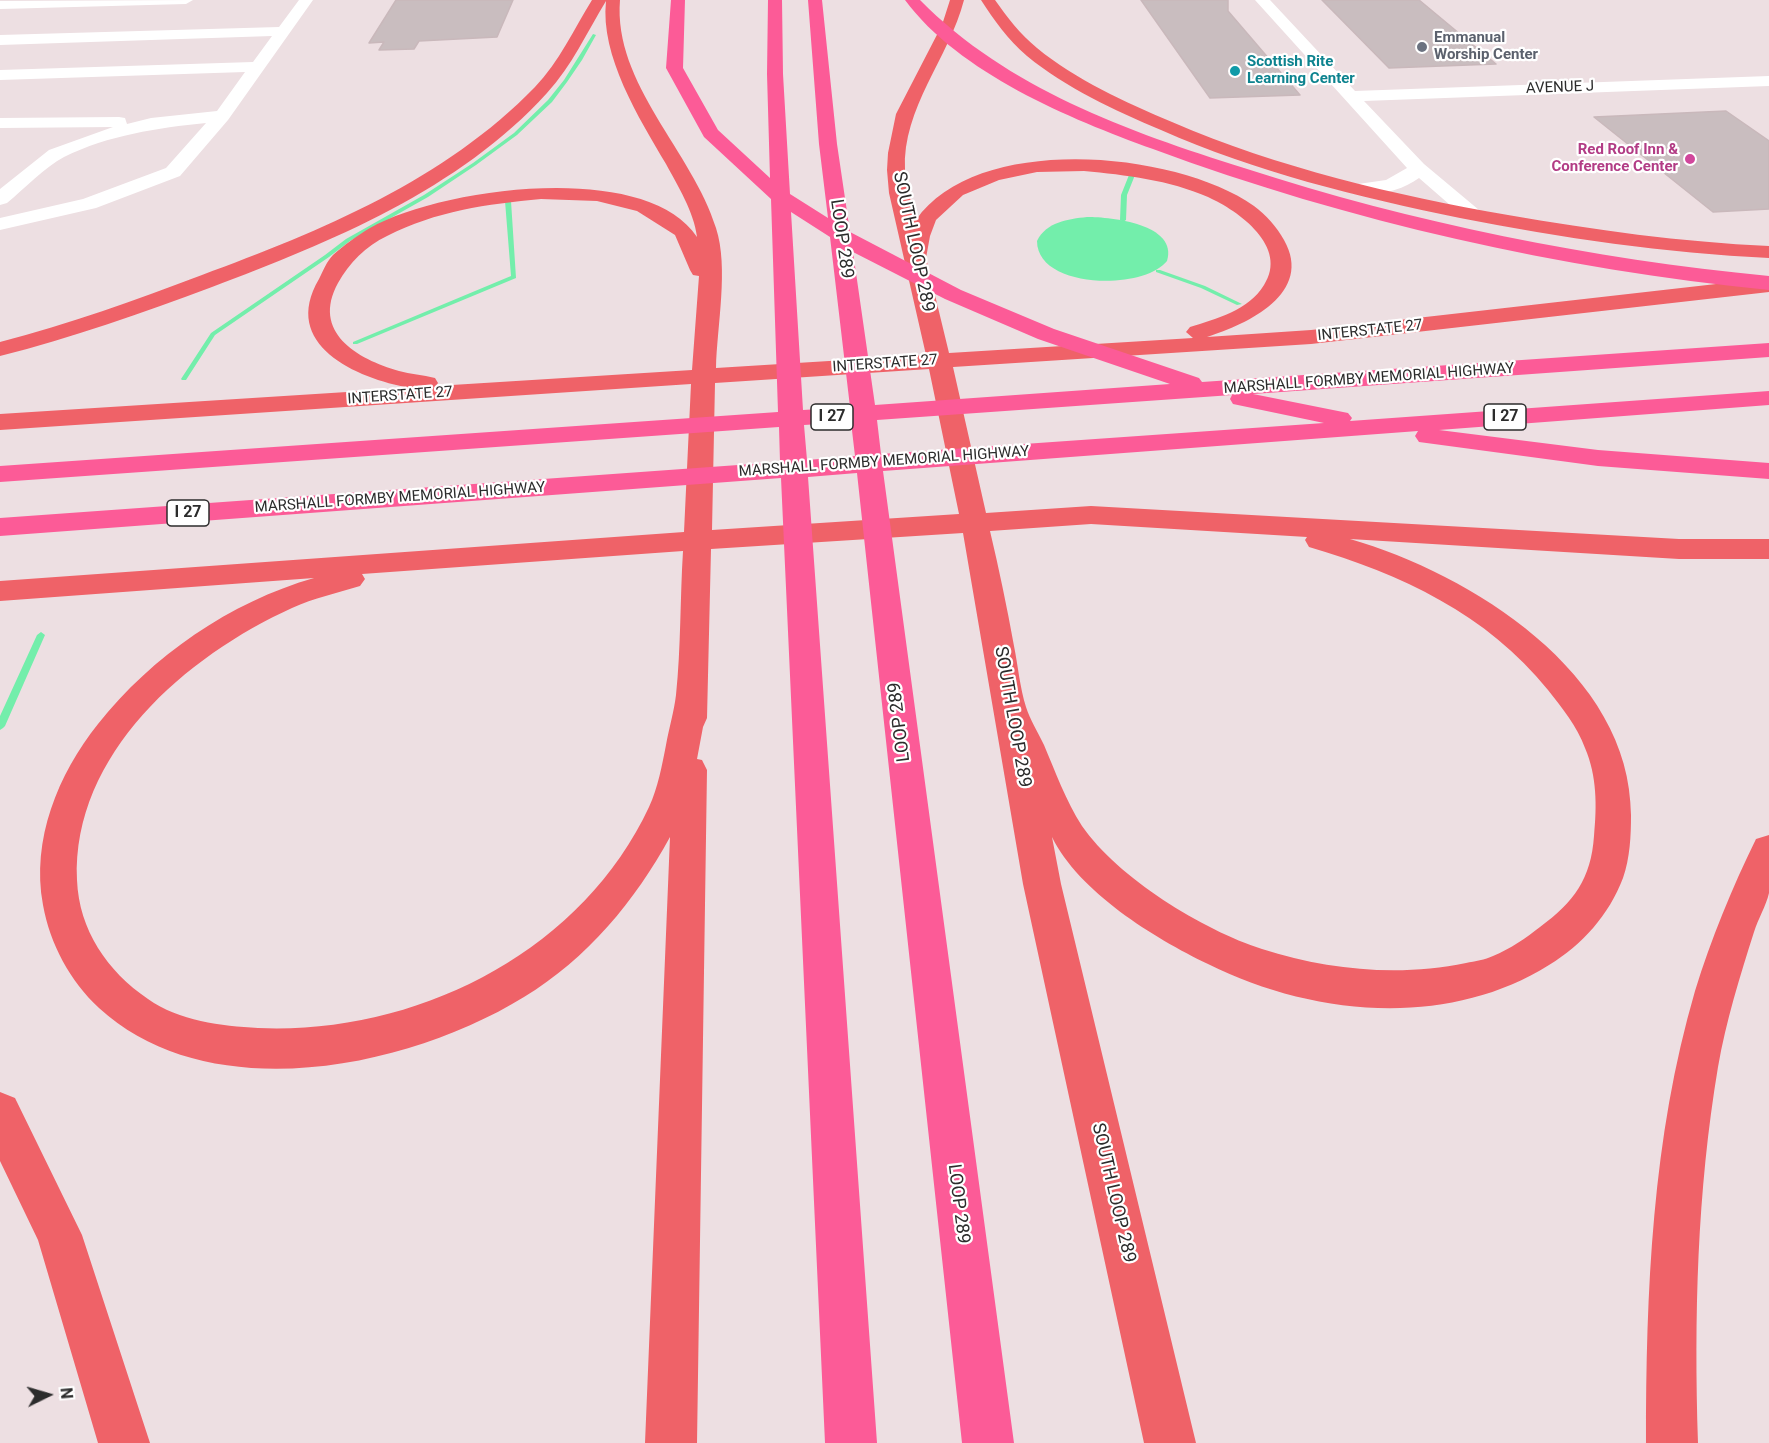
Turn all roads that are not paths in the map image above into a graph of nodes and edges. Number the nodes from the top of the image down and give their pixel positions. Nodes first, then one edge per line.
1 (186, 0) edge
2 (306, 0) edge
3 (599, 0) edge
4 (613, 0) edge
5 (678, 0) edge
6 (775, 0) edge
7 (815, 0) edge
8 (912, 0) edge
9 (957, 0) edge
10 (988, 0) edge
11 (1262, 0) edge
12 (4, 4) edge
13 (285, 31) junction
14 (0, 40) edge
15 (256, 67) junction
16 (0, 75) edge
17 (1769, 81) edge
18 (1351, 96) junction
19 (222, 116) junction
20 (0, 123) edge
21 (151, 123) junction
22 (1417, 168) junction
23 (1358, 189) junction
24 (1, 196) edge
25 (1472, 214) junction
26 (0, 224) edge
27 (1769, 252) edge
28 (915, 258) junction
29 (1769, 284) edge
30 (709, 291) junction
31 (0, 349) edge
32 (1769, 350) edge
33 (1052, 353) junction
34 (512, 388) junction
35 (1769, 398) edge
36 (0, 422) edge
37 (1769, 471) edge
38 (0, 474) edge
39 (1091, 514) junction
40 (0, 527) edge
41 (1769, 549) edge
42 (544, 551) junction
43 (0, 591) edge
44 (692, 696) junction
45 (1010, 707) junction
46 (1769, 850) edge
47 (0, 1113) edge
48 (124, 1443) edge
49 (671, 1443) edge
50 (851, 1443) edge
51 (988, 1443) edge
52 (1170, 1443) edge
53 (1672, 1443) edge

1 - 12 street
2 - 13 street
3 - 31 main road
4 - 30 main road
5 - 37 highway
6 - 50 highway
7 - 51 highway, LOOP 289
8 - 29 highway
9 - 28 main road, SOUTH LOOP 289
10 - 23 main road
11 - 18 street
13 - 14 street
13 - 15 street
15 - 16 street
15 - 19 street
17 - 18 street, AVENUE J
18 - 22 street
19 - 21 street
19 - 26 street
20 - 21 street
21 - 24 street
22 - 23 street
22 - 25 street
23 - 25 main road
25 - 27 main road
28 - 33 main road
28 - 45 main road, SOUTH LOOP 289
29 - 33 main road, INTERSTATE 27
30 - 34 main road
30 - 44 main road
32 - 38 highway, MARSHALL FORMBY MEMORIAL HIGHWAY / I 27
33 - 34 main road, INTERSTATE 27
34 - 36 main road, INTERSTATE 27
35 - 40 highway, MARSHALL FORMBY MEMORIAL HIGHWAY / I 27
39 - 41 main road
39 - 42 main road
39 - 45 main road
42 - 43 main road
42 - 44 main road
44 - 49 main road
45 - 52 main road, SOUTH LOOP 289
46 - 53 main road
47 - 48 main road

